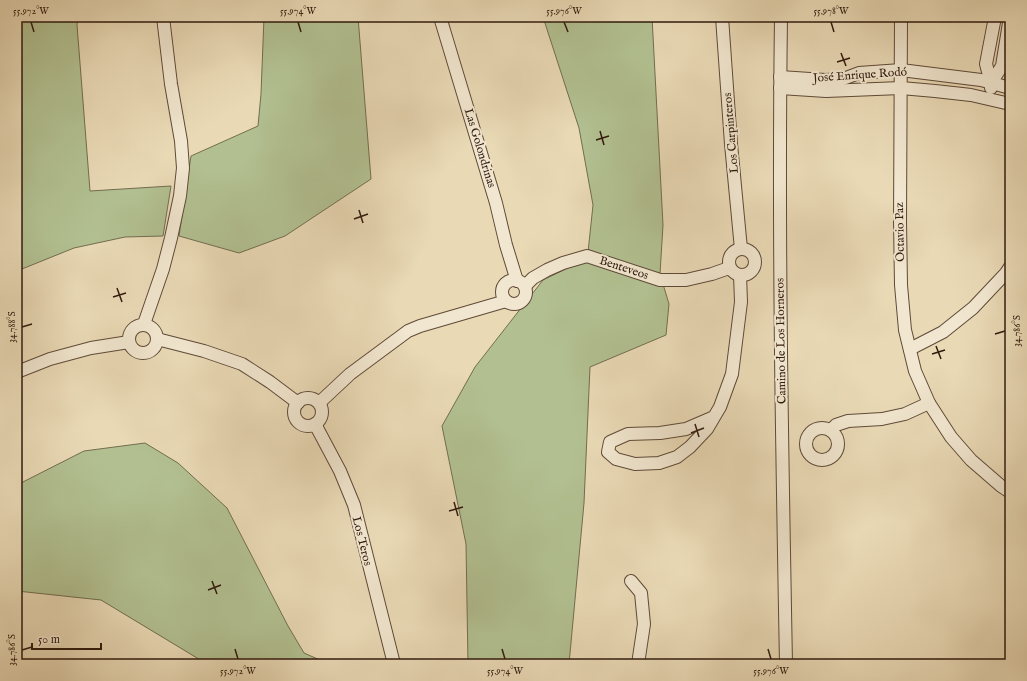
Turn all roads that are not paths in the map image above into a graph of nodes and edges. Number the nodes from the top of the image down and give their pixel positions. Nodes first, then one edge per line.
1 (164, 17) edge
2 (440, 17) edge
3 (722, 17) edge
4 (781, 17) edge
5 (901, 17) edge
6 (995, 17) edge
7 (1010, 17) edge
8 (901, 70) junction
9 (780, 83) junction
10 (991, 83) junction
11 (901, 88) junction
12 (1010, 88) edge
13 (989, 100) junction
14 (1010, 104) edge
15 (741, 249) junction
16 (1010, 267) edge
17 (729, 268) junction
18 (740, 275) junction
19 (521, 283) junction
20 (506, 301) junction
21 (144, 324) junction
22 (158, 339) junction
23 (130, 342) junction
24 (910, 350) junction
25 (17, 372) edge
26 (298, 403) junction
27 (319, 403) junction
28 (929, 403) junction
29 (714, 417) junction
30 (315, 424) junction
31 (830, 430) dead end
32 (1010, 492) edge
33 (631, 581) dead end
34 (394, 664) edge
35 (638, 664) edge
36 (786, 664) edge

1 - 21 street
2 - 19 street, Las Golondrinas
3 - 15 street, Los Carpinteros
4 - 9 street, Camino de Los Horneros
5 - 8 street, Octavio Paz
6 - 10 street
7 - 10 street
8 - 9 street, José Enrique Rodó
8 - 10 street, José Enrique Rodó
8 - 11 street, Octavio Paz
9 - 11 street, José Enrique Rodó
9 - 36 street, Camino de Los Horneros
10 - 12 street, José Enrique Rodó
10 - 13 street
11 - 13 street, José Enrique Rodó
11 - 24 street, Octavio Paz
13 - 14 street, José Enrique Rodó
15 - 17 street
15 - 18 street
16 - 24 street
17 - 18 street
17 - 19 street, Benteveos
18 - 29 street
19 - 20 street, Benteveos
19 - 20 street
20 - 27 street
21 - 22 street
21 - 23 street
22 - 23 street
22 - 26 street
23 - 25 street
24 - 28 street, Octavio Paz
26 - 27 street
26 - 30 street
27 - 30 street
28 - 31 street
28 - 32 street, Octavio Paz
29 - 29 street
30 - 34 street, Los Teros
33 - 35 street

